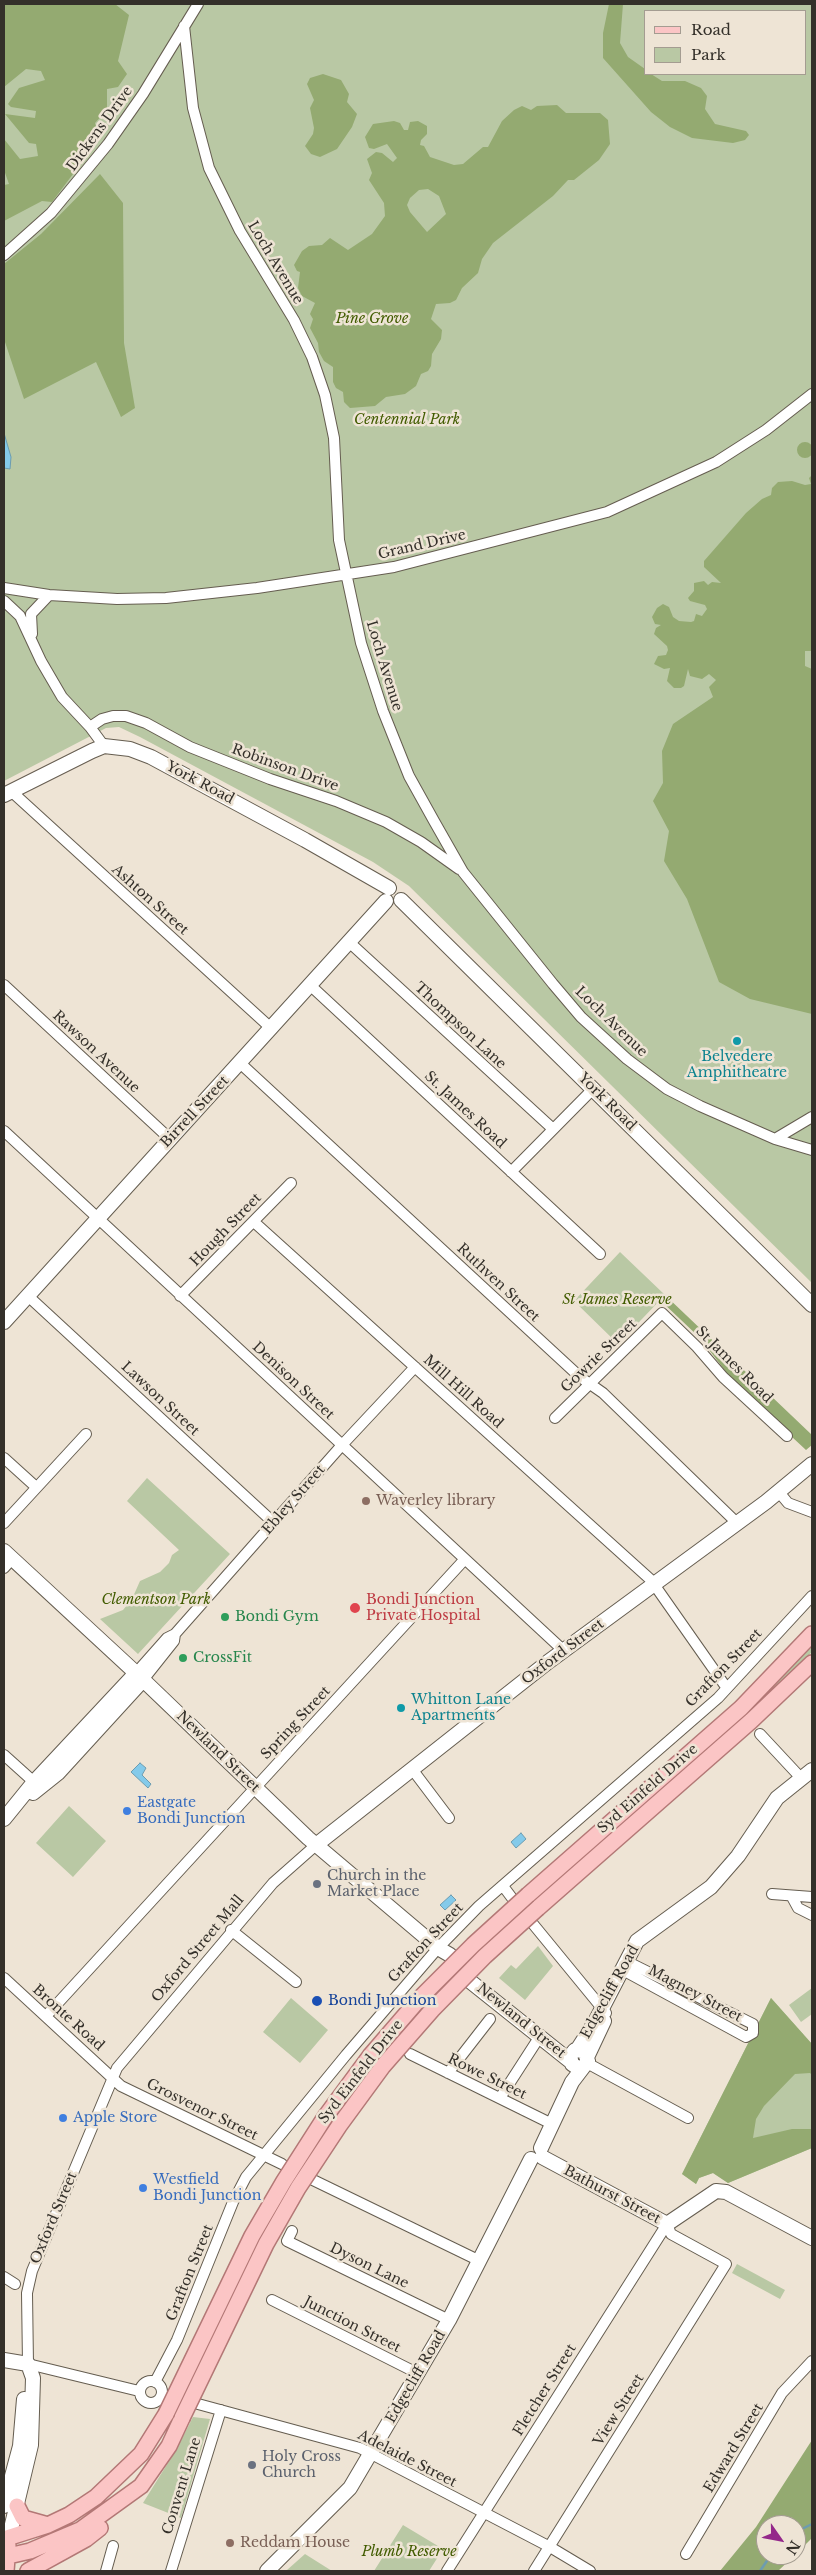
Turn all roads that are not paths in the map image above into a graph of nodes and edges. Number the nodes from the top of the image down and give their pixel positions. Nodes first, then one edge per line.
1 (198, 4) edge
2 (184, 26) junction
3 (4, 255) edge
4 (812, 394) edge
5 (346, 575) junction
6 (4, 588) edge
7 (49, 595) junction
8 (4, 602) edge
9 (35, 650) junction
10 (90, 727) junction
11 (104, 746) junction
12 (7, 793) edge
13 (464, 872) junction
14 (388, 895) junction
15 (349, 942) junction
16 (4, 985) edge
17 (312, 986) junction
18 (272, 1029) junction
19 (240, 1063) junction
20 (594, 1088) junction
21 (812, 1117) edge
22 (553, 1129) junction
23 (4, 1131) edge
24 (170, 1139) junction
25 (775, 1139) junction
26 (812, 1150) edge
27 (511, 1172) junction
28 (292, 1183) dead end
29 (98, 1218) junction
30 (254, 1222) junction
31 (600, 1254) dead end
32 (28, 1296) junction
33 (180, 1296) junction
34 (812, 1305) edge
35 (662, 1313) joint
36 (4, 1322) edge
37 (415, 1367) junction
38 (590, 1384) junction
39 (555, 1418) dead end
40 (86, 1434) dead end
41 (787, 1436) dead end
42 (342, 1445) junction
43 (4, 1458) edge
44 (812, 1464) edge
45 (36, 1487) junction
46 (778, 1491) junction
47 (812, 1512) edge
48 (4, 1523) edge
49 (274, 1523) junction
50 (737, 1523) junction
51 (6, 1559) edge
52 (465, 1559) junction
53 (654, 1583) junction
54 (812, 1596) edge
55 (812, 1634) edge
56 (564, 1651) junction
57 (812, 1663) edge
58 (140, 1676) junction
59 (726, 1687) junction
60 (760, 1734) dead end
61 (4, 1755) edge
62 (412, 1769) junction
63 (807, 1774) edge
64 (34, 1782) junction
65 (255, 1788) junction
66 (19, 1802) junction
67 (449, 1818) dead end
68 (4, 1819) edge
69 (316, 1845) junction
70 (502, 1886) junction
71 (772, 1894) dead end
72 (792, 1897) junction
73 (812, 1897) edge
74 (512, 1898) dead end
75 (812, 1914) edge
76 (533, 1924) dead end
77 (232, 1930) junction
78 (444, 1954) junction
79 (626, 1966) junction
80 (4, 1978) edge
81 (296, 1982) dead end
82 (604, 2011) junction
83 (46, 2016) junction
84 (490, 2020) dead end
85 (540, 2036) junction
86 (410, 2054) dead end
87 (579, 2059) junction
88 (448, 2073) junction
89 (112, 2079) junction
90 (500, 2098) junction
91 (688, 2118) dead end
92 (549, 2122) junction
93 (537, 2153) junction
94 (263, 2155) junction
95 (282, 2164) dead end
96 (313, 2180) dead end
97 (667, 2224) junction
98 (292, 2231) dead end
99 (812, 2238) edge
100 (480, 2261) junction
101 (4, 2277) edge
102 (15, 2284) dead end
103 (272, 2300) dead end
104 (449, 2320) junction
105 (4, 2360) edge
106 (812, 2361) edge
107 (28, 2364) junction
108 (419, 2374) junction
109 (155, 2382) junction
110 (139, 2391) junction
111 (198, 2404) dead end
112 (221, 2410) junction
113 (371, 2453) junction
114 (141, 2486) junction
115 (10, 2506) edge
116 (483, 2514) junction
117 (48, 2525) junction
118 (7, 2538) edge
119 (113, 2546) dead end
120 (550, 2547) junction
121 (686, 2554) dead end
122 (6, 2561) edge
123 (28, 2571) edge
124 (106, 2571) edge
125 (171, 2571) edge
126 (267, 2571) edge
127 (447, 2571) edge
128 (534, 2571) edge
129 (590, 2571) edge

1 - 2 street, Dickens Drive
2 - 3 street, Dickens Drive
2 - 5 street, Loch Avenue
4 - 5 street, Grand Drive
5 - 7 street, Grand Drive
5 - 13 street, Loch Avenue
6 - 7 street, Grand Drive
7 - 9 street
8 - 9 street
9 - 10 street
10 - 11 street
10 - 13 street, Robinson Drive
11 - 12 street, York Road
11 - 14 street, York Road
12 - 18 street, Ashton Street
13 - 25 street, Loch Avenue
14 - 15 street, Birrell Street
14 - 20 street, York Road
15 - 17 street, Birrell Street
15 - 22 street, Thompson Lane
16 - 24 street, Rawson Avenue
17 - 18 street, Birrell Street
17 - 27 street, St. James Road
18 - 19 street, Birrell Street
19 - 24 street, Birrell Street
19 - 38 street, Ruthven Street
20 - 22 street
20 - 34 street, York Road
21 - 25 street
22 - 27 street
23 - 29 street, Denison Street
24 - 29 street, Birrell Street
25 - 26 street, Loch Avenue
27 - 31 street, St. James Road
28 - 30 street, Hough Street
29 - 32 street, Birrell Street
29 - 33 street, Denison Street
30 - 33 street, Hough Street
30 - 37 street, Mill Hill Road
32 - 36 street, Birrell Street
32 - 49 street, Lawson Street
33 - 42 street, Denison Street
35 - 38 street, Gowrie Street
35 - 41 street, St James Road
37 - 42 street, Ebley Street
37 - 53 street, Mill Hill Road
38 - 39 street, Gowrie Street
38 - 50 street, Ruthven Street
40 - 45 street
42 - 49 street, Ebley Street
42 - 52 street, Denison Street
43 - 45 street
44 - 46 street, Oxford Street
45 - 48 street
46 - 47 street
46 - 50 street, Oxford Street
49 - 58 street, Ebley Street
50 - 53 street, Oxford Street
51 - 58 street, Newland Street
52 - 56 street, Denison Street
52 - 65 street, Spring Street
53 - 56 street, Oxford Street
53 - 59 street, Mill Hill Road
54 - 59 street, Grafton Street
55 - 117 main road, Syd Einfeld Drive, bridge
56 - 62 street, Oxford Street
57 - 114 main road, Syd Einfeld Drive, bridge
58 - 64 street, Ebley Street
58 - 65 street, Newland Street
58 - 66 street, Ebley Street
59 - 70 street, Grafton Street
60 - 63 street
61 - 64 street
62 - 67 street
62 - 69 street, Oxford Street
63 - 79 street, Edgecliff Road
64 - 66 street, Ebley Street
65 - 69 street, Newland Street
65 - 83 street, Spring Street
66 - 68 street, Ebley Street
69 - 77 street, Oxford Street Mall
69 - 78 street, Newland Street
70 - 74 street
70 - 78 street, Grafton Street
71 - 72 street
72 - 73 street
72 - 75 street
76 - 82 street
77 - 81 street
77 - 89 street, Oxford Street Mall
78 - 94 street, Grafton Street
79 - 79 street, Magney Street
79 - 82 street, Edgecliff Road
80 - 83 street, Bronte Road
82 - 87 street, Edgecliff Road
83 - 89 street, Bronte Road
84 - 88 street
85 - 87 street, Newland Street
85 - 87 street, Newland Street
85 - 90 street
86 - 88 street, Rowe Street
87 - 91 street
87 - 92 street, Edgecliff Road
88 - 90 street, Rowe Street
89 - 94 street, Grosvenor Street
89 - 107 street, Oxford Street
90 - 92 street, Rowe Street
92 - 93 street, Edgecliff Road
93 - 97 street, Bathurst Street
93 - 100 street, Edgecliff Road
94 - 95 street, Grosvenor Street
94 - 109 street, Grafton Street
96 - 100 street
97 - 99 street, Bathurst Street
97 - 116 street, Fletcher Street
97 - 120 street, View Street
98 - 104 street, Dyson Lane
100 - 104 street, Edgecliff Road
101 - 102 street
103 - 108 street, Junction Street
104 - 108 street, Edgecliff Road
105 - 107 street
106 - 121 street, Edward Street
107 - 110 street
107 - 115 street, Oxford Street
108 - 113 street, Edgecliff Road
109 - 110 street
109 - 110 street
111 - 112 street, Adelaide Street
112 - 113 street, Adelaide Street
112 - 125 street, Convent Lane
113 - 116 street, Adelaide Street
113 - 126 street, Edgecliff Road
114 - 122 main road, Syd Einfeld Drive
114 - 123 main road
115 - 117 main road
115 - 118 street, Oxford Street
116 - 120 street, Adelaide Street
116 - 127 street, Fletcher Street
117 - 118 main road, Syd Einfeld Drive
118 - 122 main road
119 - 124 street
120 - 128 street, View Street
120 - 129 street, Adelaide Street

